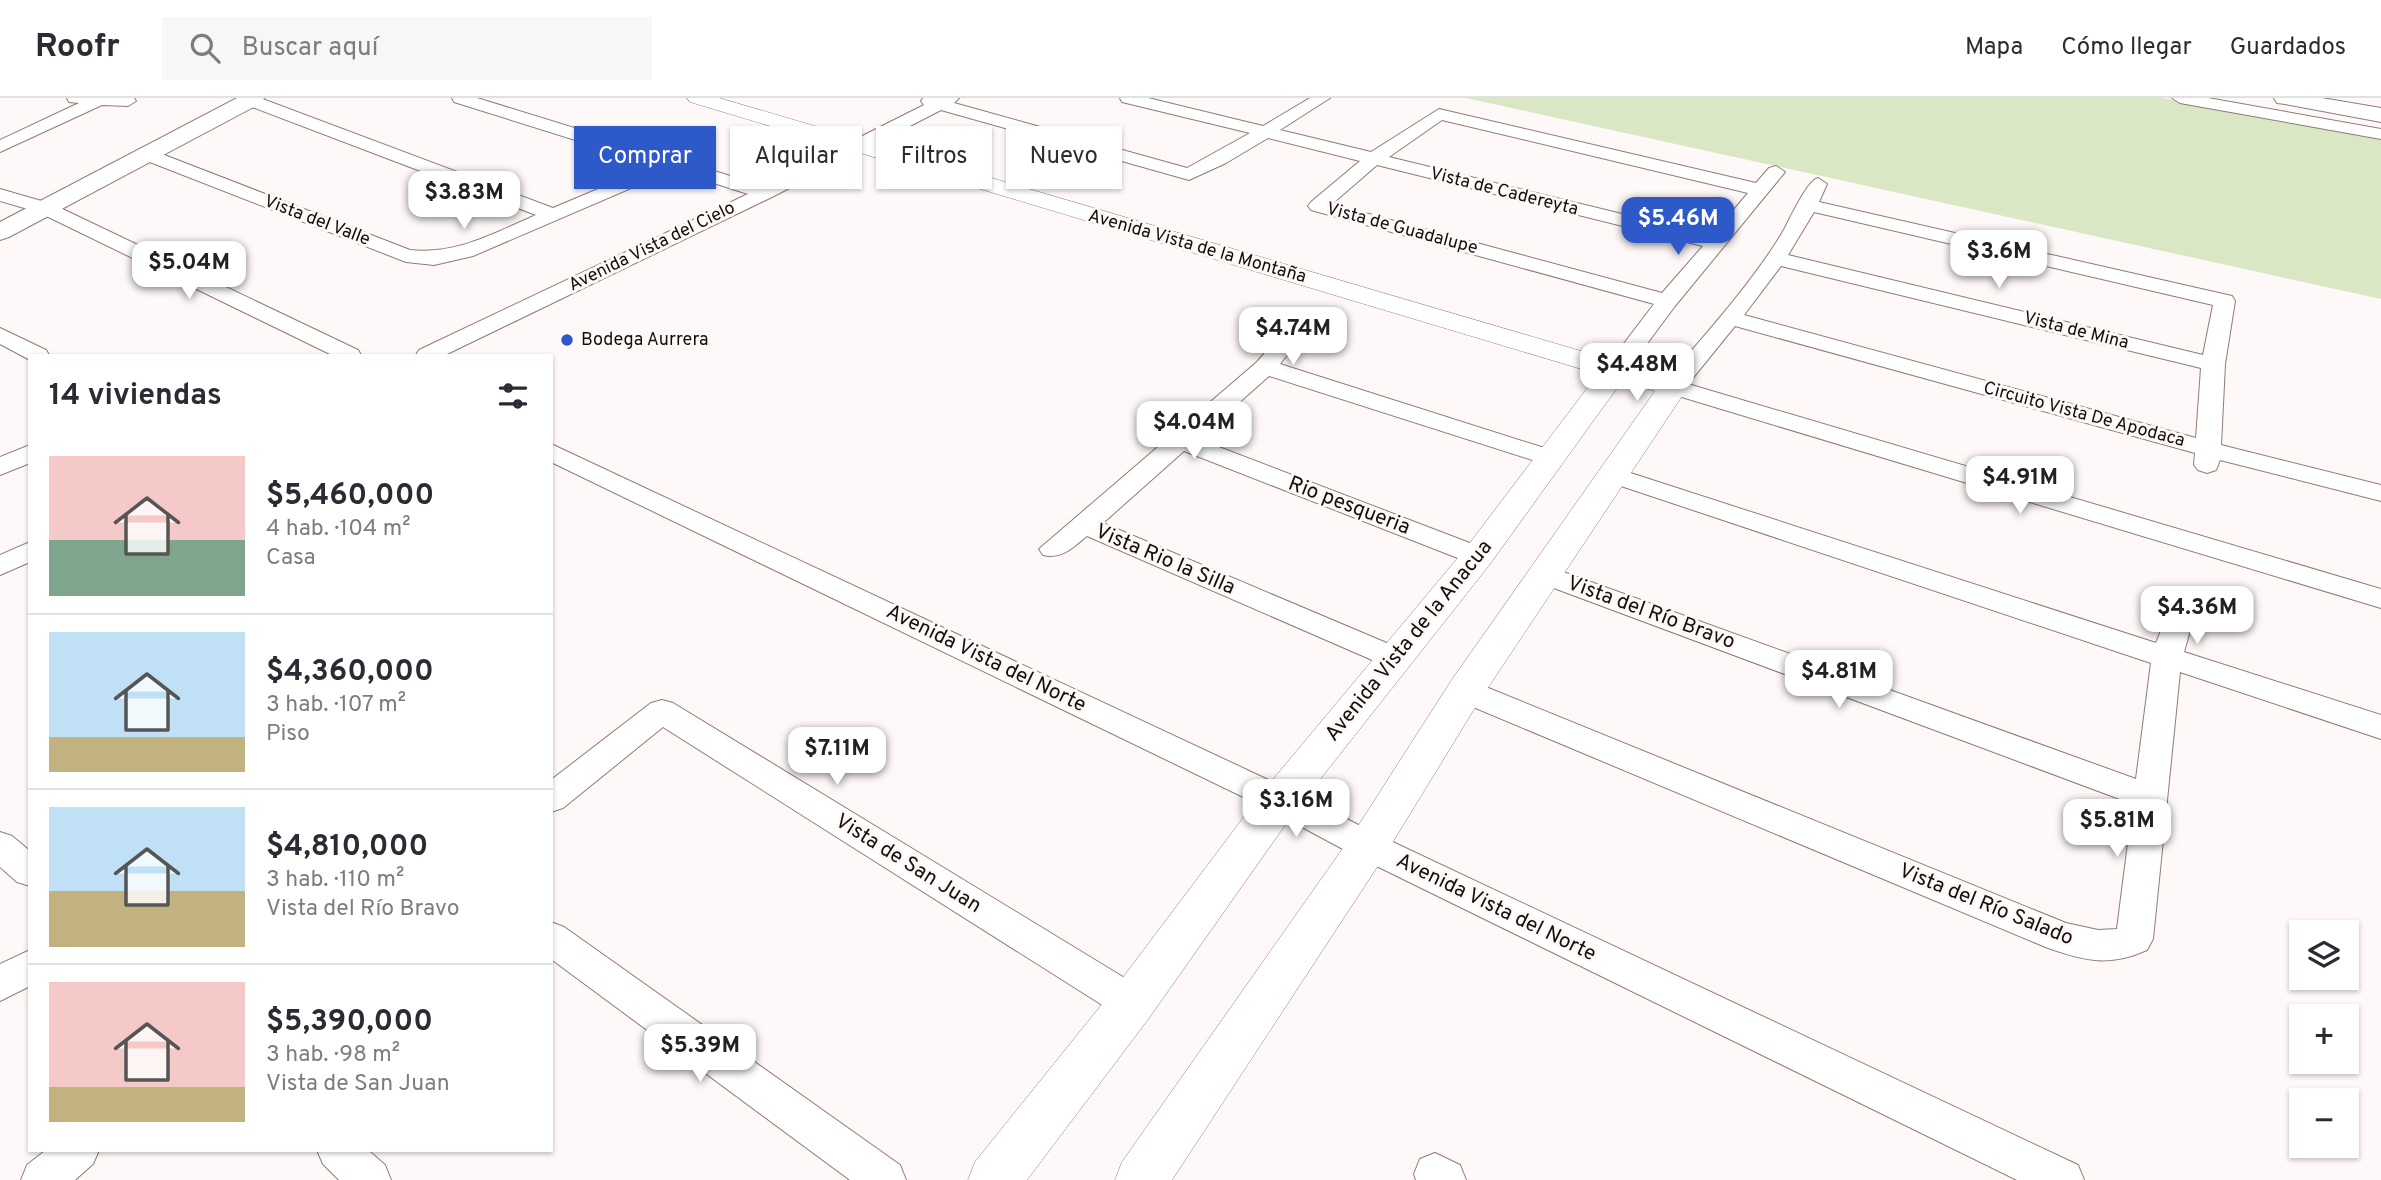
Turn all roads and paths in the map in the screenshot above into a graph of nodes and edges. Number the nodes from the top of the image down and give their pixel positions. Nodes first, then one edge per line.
1 (75, 98) edge
2 (221, 98) edge
3 (460, 98) edge
4 (697, 98) edge
5 (916, 98) edge
6 (1128, 98) edge
7 (1322, 98) edge
8 (2180, 98) edge
9 (2285, 98) edge
10 (251, 99) edge
11 (99, 100) junction
12 (128, 101) dead end
13 (945, 101) edge
14 (2381, 115) edge
15 (789, 126) edge
16 (1261, 132) junction
17 (574, 133) edge
18 (2381, 134) edge
19 (862, 142) edge
20 (0, 147) edge
21 (862, 148) edge
22 (148, 155) junction
23 (1372, 160) junction
24 (1776, 172) dead end
25 (1189, 174) junction
26 (716, 177) edge
27 (1213, 180) dead end
28 (1818, 184) dead end
29 (612, 189) edge
30 (771, 189) edge
31 (1760, 190) junction
32 (765, 192) junction
33 (22, 201) edge
34 (1809, 205) junction
35 (1318, 206) junction
36 (0, 212) edge
37 (551, 214) junction
38 (1299, 221) dead end
39 (0, 233) edge
40 (1717, 243) junction
41 (1775, 258) junction
42 (1667, 301) junction
43 (1729, 318) junction
44 (0, 335) edge
45 (1288, 340) dead end
46 (36, 354) edge
47 (348, 354) edge
48 (429, 354) edge
49 (2213, 364) junction
50 (1265, 367) junction
51 (1615, 371) junction
52 (1673, 387) junction
53 (1181, 441) junction
54 (553, 453) edge
55 (28, 454) edge
56 (2207, 457) junction
57 (1551, 458) junction
58 (0, 467) edge
59 (1612, 475) junction
60 (2381, 493) edge
61 (1084, 525) junction
62 (1054, 550) dead end
63 (28, 552) edge
64 (1478, 556) junction
65 (0, 566) edge
66 (1545, 575) junction
67 (2381, 599) edge
68 (2178, 620) dead end
69 (2167, 657) junction
70 (1397, 659) junction
71 (1465, 691) junction
72 (2381, 727) edge
73 (553, 797) edge
74 (2150, 797) junction
75 (1280, 800) junction
76 (0, 846) edge
77 (1368, 846) junction
78 (28, 870) edge
79 (553, 939) edge
80 (28, 966) edge
81 (0, 984) edge
82 (1132, 1003) junction
83 (76, 1152) edge
84 (340, 1152) edge
85 (42, 1180) edge
86 (370, 1180) edge
87 (885, 1180) edge
88 (994, 1180) edge
89 (1141, 1180) edge
90 (2063, 1180) edge

1 - 11 street
2 - 33 main road
3 - 17 street
4 - 15 street, Avenida Vista de la Montaña
5 - 13 street
6 - 16 street, Vista de Cadereyta
7 - 16 street
8 - 18 street
9 - 14 main road
10 - 22 main road
10 - 37 street
11 - 12 street
11 - 20 street
13 - 19 street, Avenida Vista del Cielo
13 - 25 street
16 - 23 street, Vista de Cadereyta
16 - 25 street
21 - 51 street, Avenida Vista de la Montaña
22 - 33 main road
22 - 37 street, Vista del Valle
23 - 31 street, Vista de Guadalupe
23 - 35 street, Vista de Guadalupe
23 - 40 street, Vista de Cadereyta
24 - 31 street, Avenida Vista de la Anacua
25 - 27 street
26 - 32 street
28 - 34 street
29 - 37 street, Vista del Valle
30 - 32 street, Avenida Vista del Cielo
31 - 40 street, Avenida Vista de la Anacua
32 - 48 street, Avenida Vista del Cielo
33 - 36 main road
33 - 39 main road
33 - 47 street
34 - 41 street
34 - 49 street, Circuito Vista De Apodaca
35 - 38 street
35 - 42 street, Vista de Guadalupe
40 - 42 street, Avenida Vista de la Anacua
41 - 43 street
41 - 49 street, Vista de Mina
42 - 51 street, Avenida Vista de la Anacua
43 - 52 street
43 - 56 street, Circuito Vista De Apodaca
44 - 46 street
45 - 50 street, Vista Rio la Silla
49 - 56 street, Circuito Vista De Apodaca
50 - 53 street, Vista Rio la Silla
50 - 57 street
51 - 52 street, Avenida Vista de la Montaña
51 - 57 street, Avenida Vista de la Anacua
52 - 59 street
52 - 67 street, Avenida Vista de la Montaña
53 - 61 street, Vista Rio la Silla
53 - 64 street, Rio pesqueria
54 - 75 street, Avenida Vista del Norte
55 - 58 street
56 - 60 street
57 - 64 street, Avenida Vista de la Anacua
59 - 66 street
59 - 69 street
61 - 62 street
61 - 70 street, Vista Rio la Silla
63 - 65 street
64 - 70 street, Avenida Vista de la Anacua
66 - 71 street
66 - 74 street, Vista del Río Bravo
68 - 69 street, Vista del Río Salado
69 - 72 street
69 - 74 street, Vista del Río Salado
70 - 75 street, Avenida Vista de la Anacua
71 - 74 street, Vista del Río Salado
71 - 77 street
73 - 82 street, Vista de San Juan
75 - 77 street, Avenida Vista del Norte
75 - 82 street, Avenida Vista de la Anacua
76 - 78 street
77 - 89 street
77 - 90 street, Avenida Vista del Norte
79 - 87 street
80 - 81 street
82 - 88 street, Avenida Vista de la Anacua
83 - 85 street
84 - 86 street

